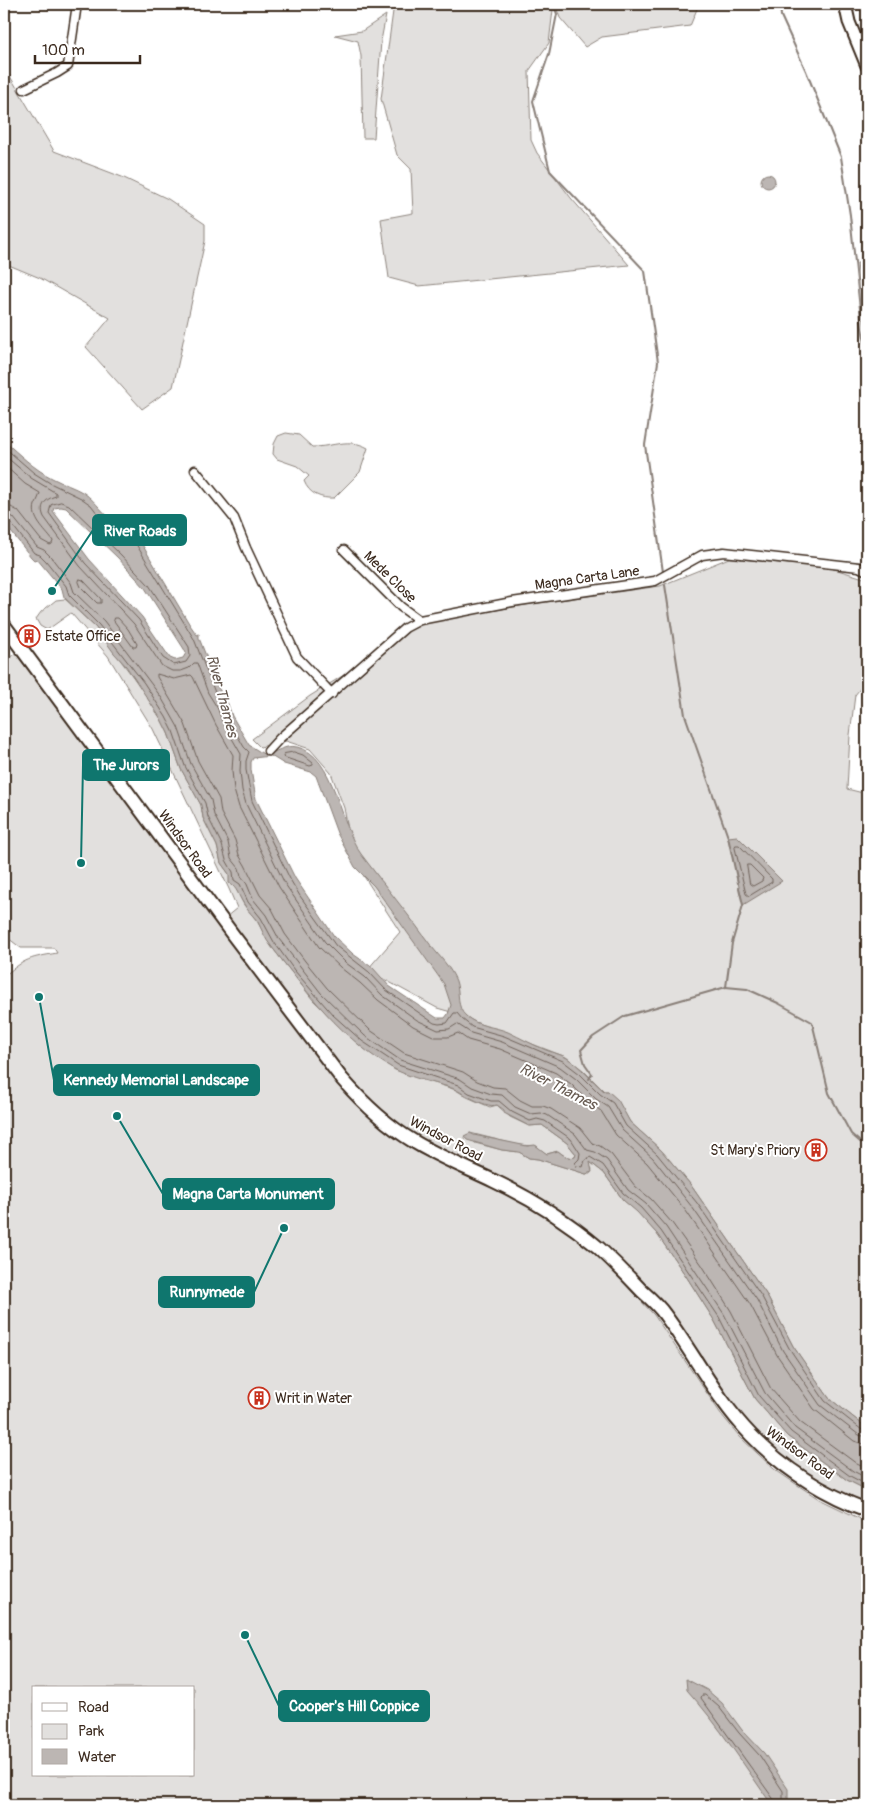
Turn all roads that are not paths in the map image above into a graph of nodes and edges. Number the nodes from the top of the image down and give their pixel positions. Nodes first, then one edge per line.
1 (76, 4) edge
2 (845, 4) edge
3 (867, 66) edge
4 (24, 88) dead end
5 (196, 470) dead end
6 (344, 550) dead end
7 (867, 571) edge
8 (419, 620) junction
9 (4, 625) edge
10 (332, 694) junction
11 (268, 751) dead end
12 (867, 1510) edge

1 - 4 street
2 - 3 main road
5 - 10 street
6 - 8 street, Mede Close
7 - 8 street, Magna Carta Lane
8 - 10 street, Magna Carta Lane
9 - 12 main road, Windsor Road
10 - 11 street, Magna Carta Lane

